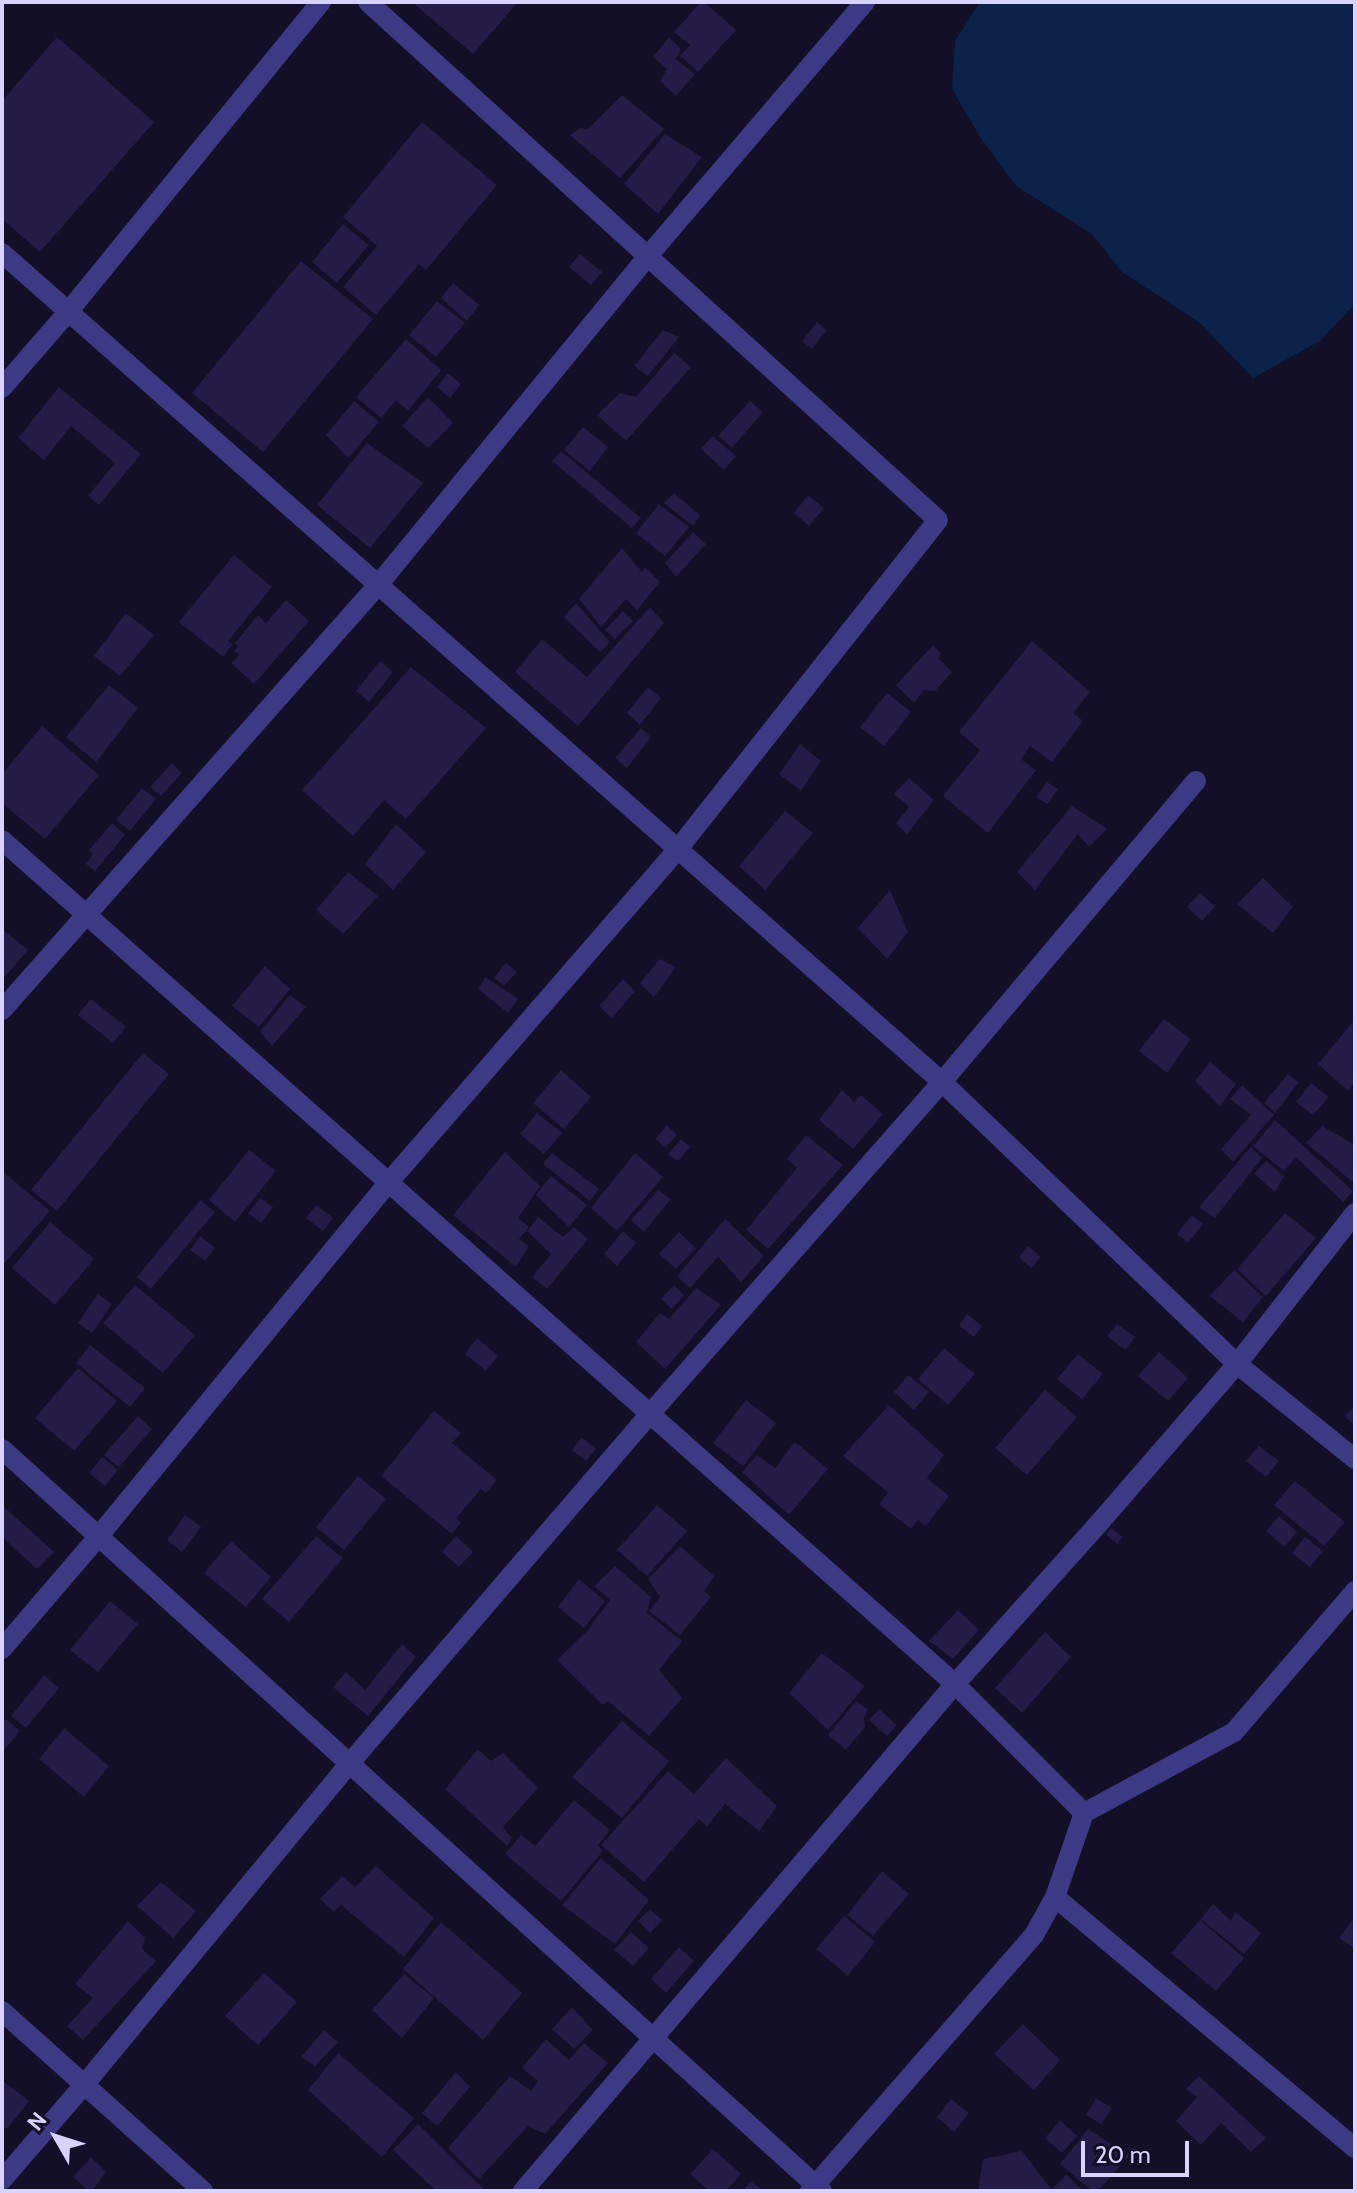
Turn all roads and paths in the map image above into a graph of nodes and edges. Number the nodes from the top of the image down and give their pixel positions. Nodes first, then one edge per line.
1 (321, 2) edge
2 (368, 2) edge
3 (865, 2) edge
4 (2, 253) edge
5 (648, 256) junction
6 (68, 312) junction
7 (2, 388) edge
8 (378, 585) junction
9 (1196, 781) dead end
10 (2, 840) edge
11 (678, 849) junction
12 (85, 914) junction
13 (2, 1010) edge
14 (942, 1082) junction
15 (388, 1183) junction
16 (1355, 1213) edge
17 (1237, 1364) junction
18 (649, 1415) junction
19 (2, 1449) edge
20 (1355, 1459) edge
21 (98, 1537) junction
22 (1355, 1591) edge
23 (2, 1649) edge
24 (955, 1684) junction
25 (349, 1764) junction
26 (1084, 1813) junction
27 (1055, 1897) junction
28 (2, 2011) edge
29 (652, 2038) junction
30 (84, 2085) junction
31 (1355, 2148) edge
32 (2, 2180) edge
33 (816, 2189) edge
34 (203, 2191) edge
35 (523, 2191) edge

1 - 6 street
2 - 5 street
3 - 5 street
4 - 6 street
5 - 8 street
5 - 11 street
6 - 7 street
6 - 8 street
8 - 11 street
8 - 12 street
9 - 14 street
10 - 12 street
11 - 14 street
11 - 15 street
12 - 13 street
12 - 15 street
14 - 17 street
14 - 18 street
15 - 18 street
15 - 21 street
16 - 17 street
17 - 20 street
17 - 24 street
18 - 24 street
18 - 25 street
19 - 21 street
21 - 23 street
21 - 25 street
22 - 26 street
24 - 26 street
24 - 29 street
25 - 29 street
25 - 30 street
26 - 27 street
27 - 31 street
27 - 33 street
28 - 30 street
29 - 33 street
29 - 35 street
30 - 32 street
30 - 34 street

